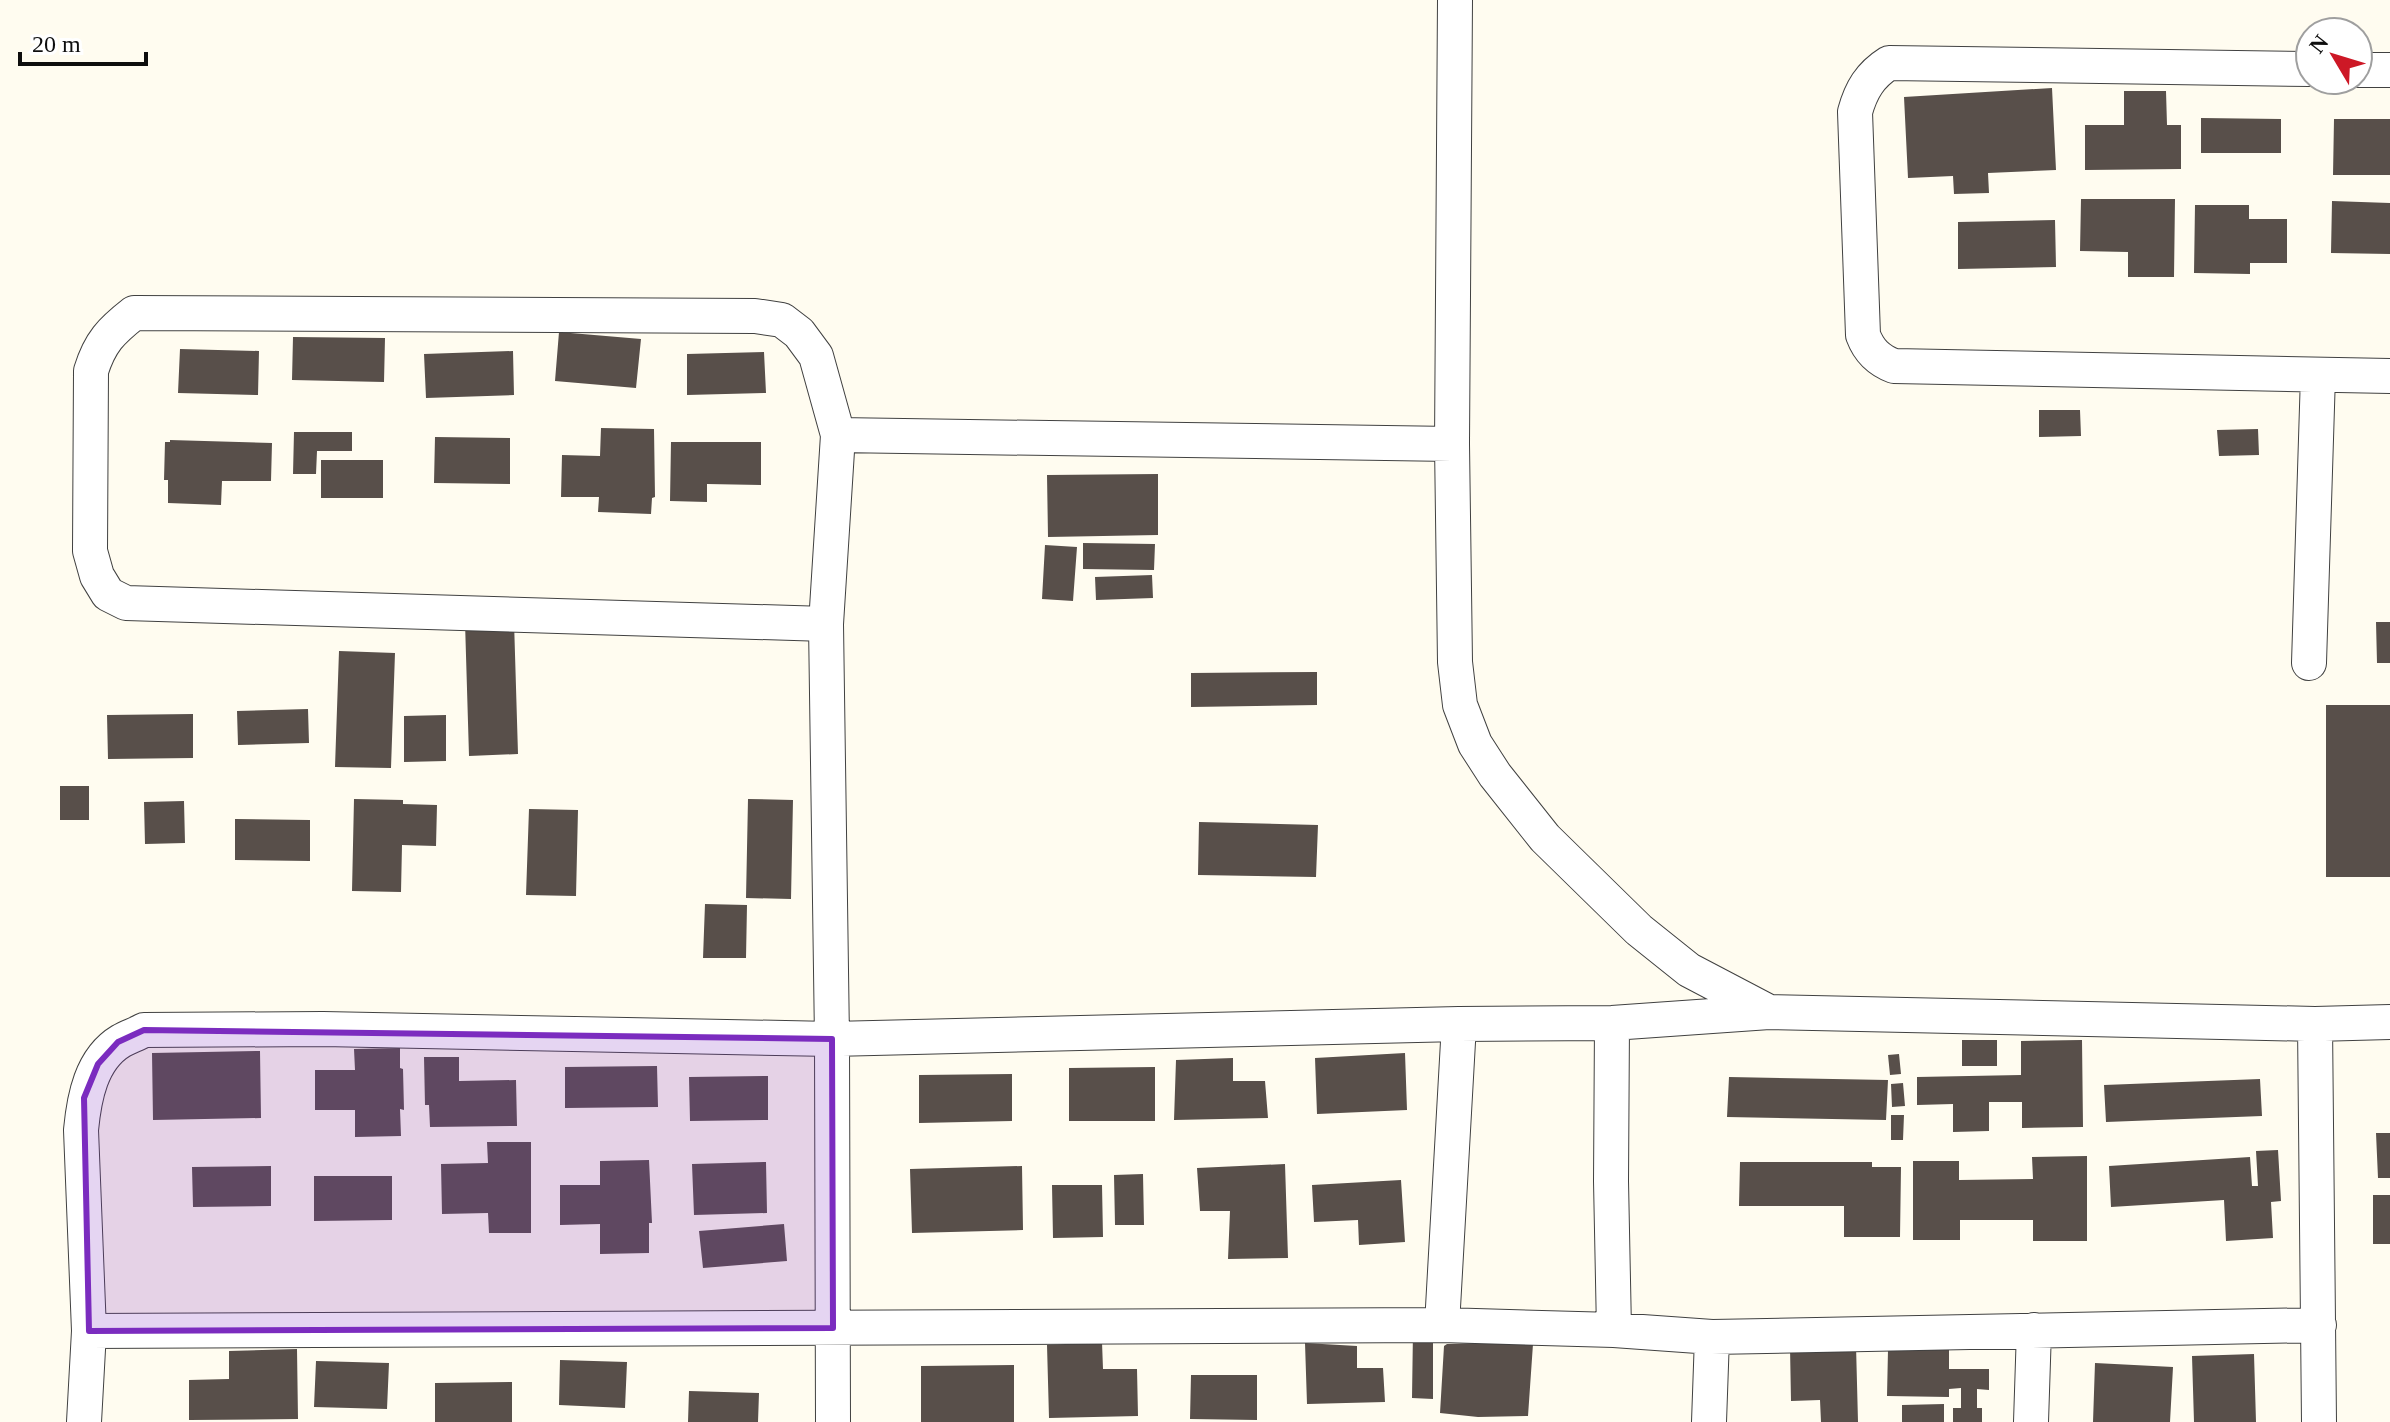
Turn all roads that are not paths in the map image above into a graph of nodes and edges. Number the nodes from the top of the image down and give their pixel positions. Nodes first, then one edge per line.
1 (1455, 0) edge
2 (2294, 69) edge
3 (2318, 375) junction
4 (2390, 376) edge
5 (838, 435) junction
6 (1452, 444) junction
7 (826, 624) junction
8 (2309, 663) dead end
9 (1769, 1012) junction
10 (2390, 1022) edge
11 (1612, 1023) junction
12 (1459, 1024) junction
13 (2315, 1024) junction
14 (832, 1039) junction
15 (1442, 1325) junction
16 (2319, 1325) junction
17 (833, 1328) junction
18 (1614, 1330) junction
19 (2034, 1330) junction
20 (89, 1331) junction
21 (1712, 1337) junction
22 (84, 1422) edge
23 (833, 1422) edge
24 (1709, 1422) edge
25 (2031, 1422) edge
26 (2319, 1422) edge

1 - 6 street
2 - 3 street
3 - 4 street
3 - 8 street
5 - 6 street
5 - 7 street
5 - 7 street
6 - 9 street
7 - 14 street
9 - 11 street
9 - 13 street
10 - 13 street
11 - 12 street
11 - 18 street
12 - 14 street
12 - 15 street
13 - 16 street
14 - 17 street
14 - 20 street
15 - 17 street
15 - 18 street
16 - 19 street
16 - 26 street
17 - 20 street
17 - 23 street
18 - 21 street
19 - 21 street
19 - 25 street
20 - 22 street
21 - 24 street

